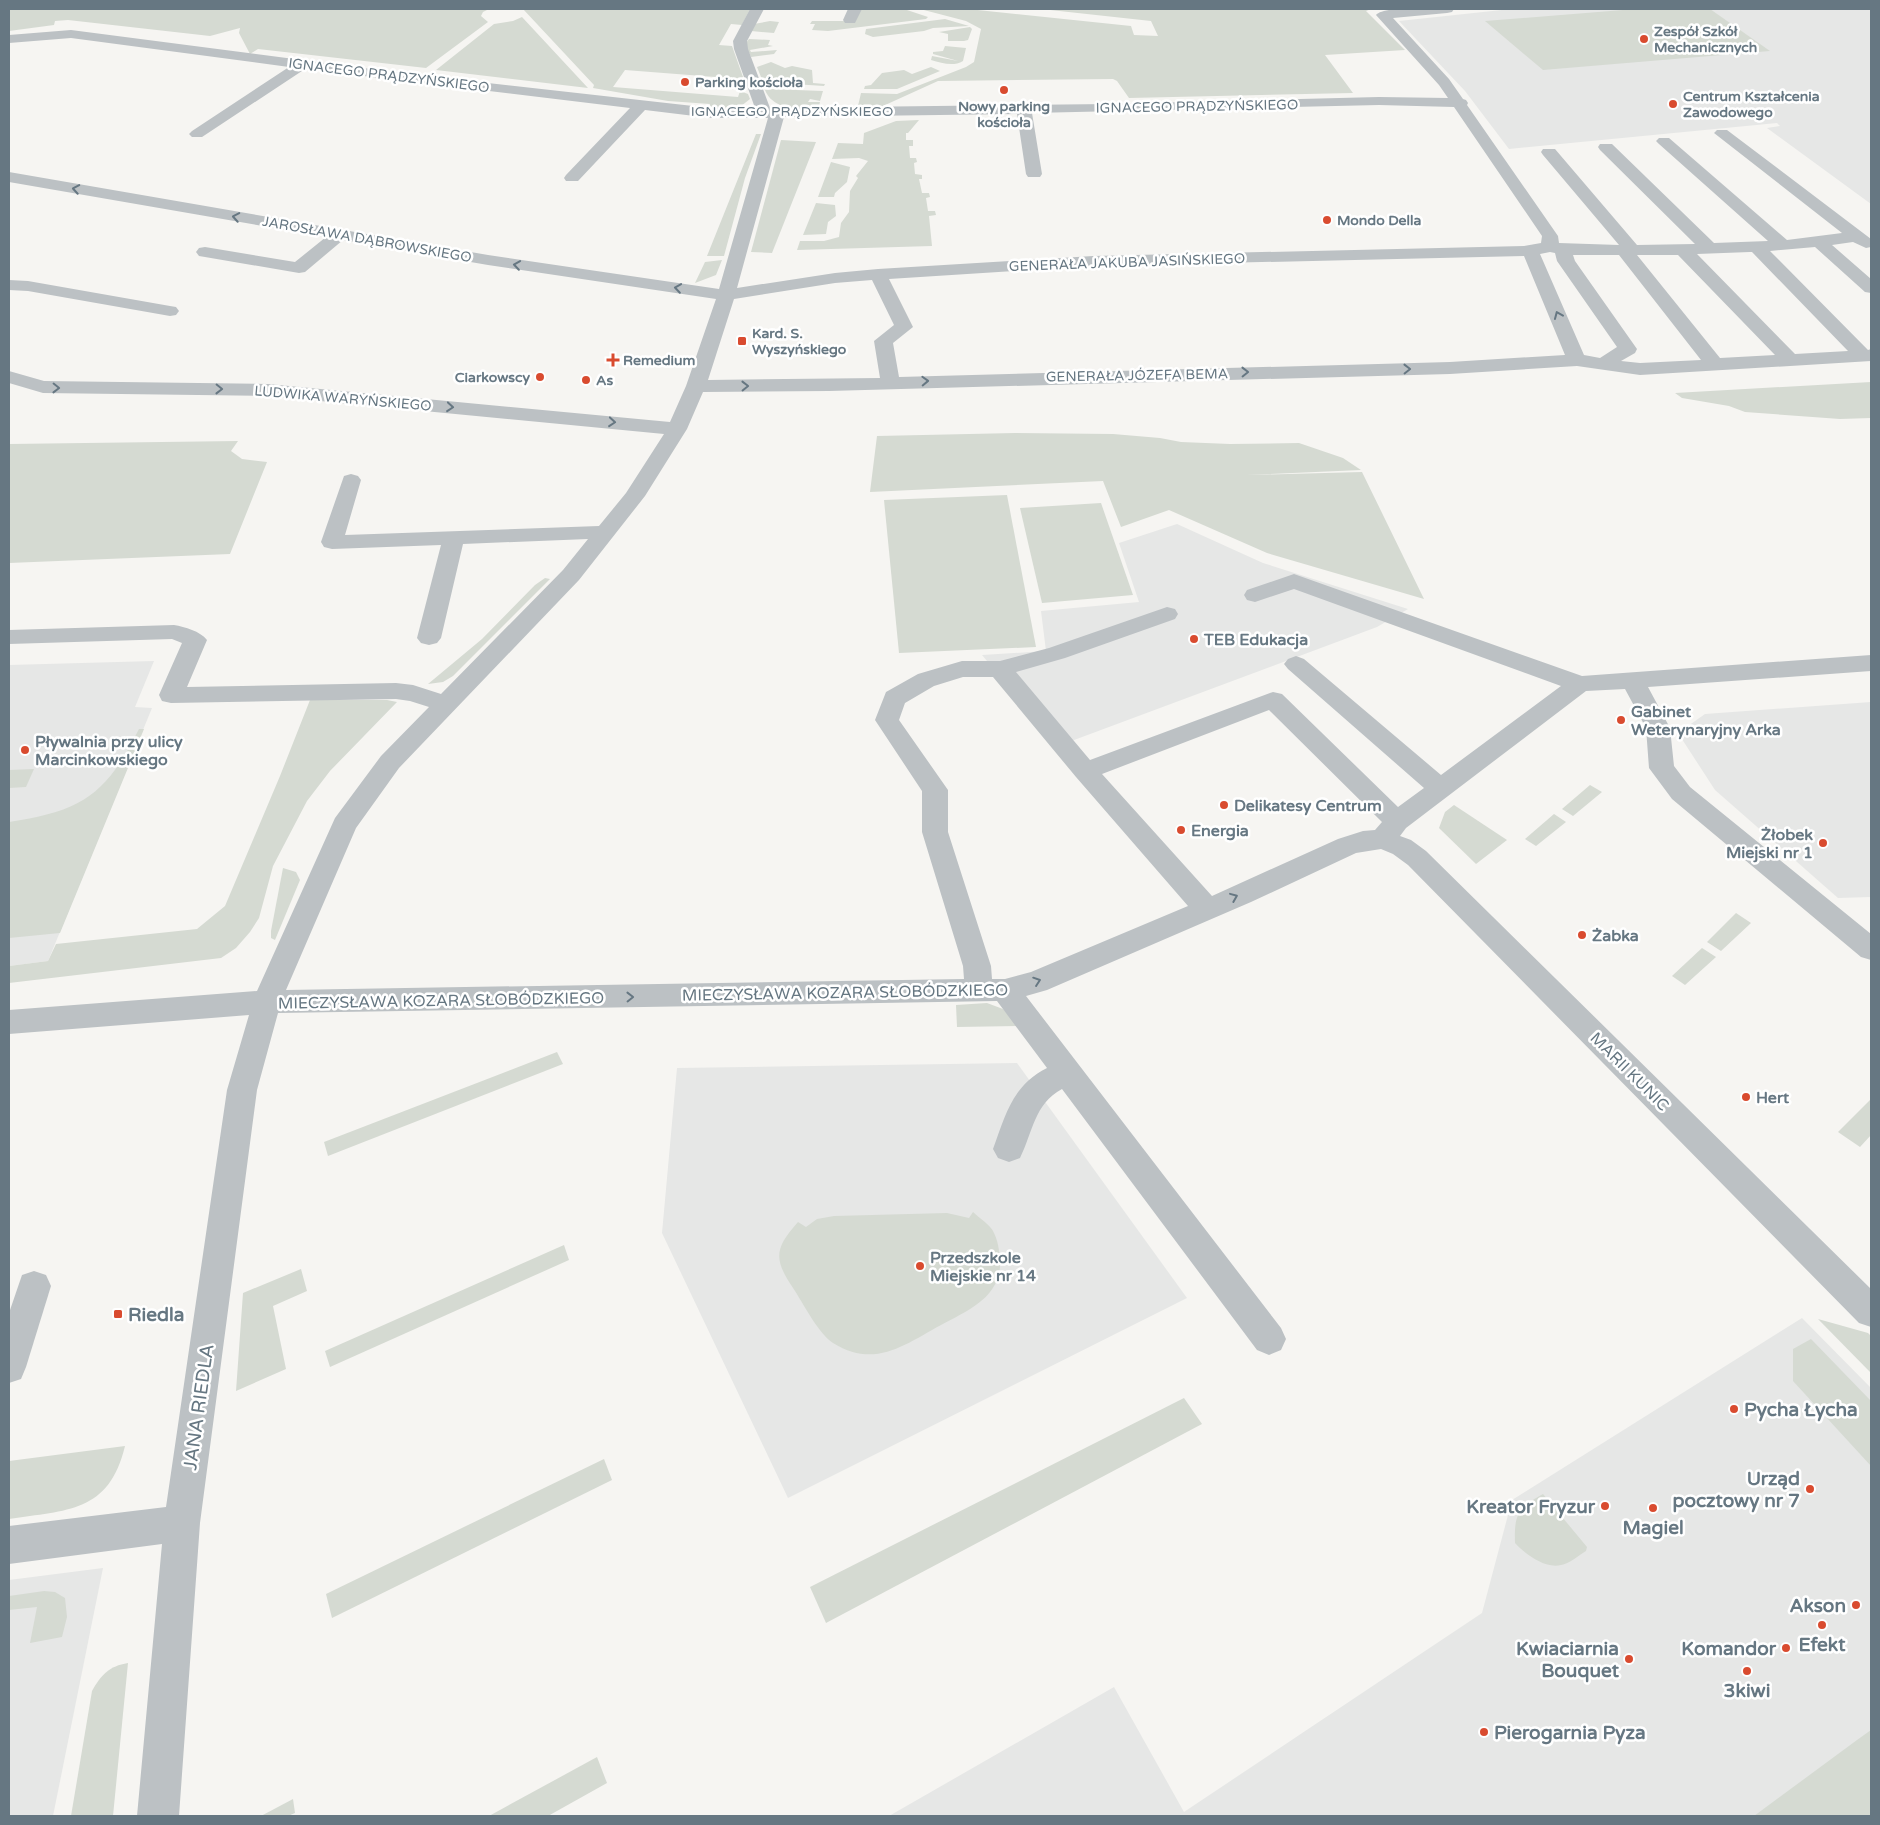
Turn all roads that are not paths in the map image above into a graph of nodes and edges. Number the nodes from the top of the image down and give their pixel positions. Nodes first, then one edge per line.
1 (757, 9) edge
2 (1447, 9) edge
3 (9, 39) edge
4 (301, 65) junction
5 (1461, 103) junction
6 (641, 105) junction
7 (1024, 109) junction
8 (771, 114) junction
9 (1722, 133) dead end
10 (196, 134) dead end
11 (1664, 141) dead end
12 (1606, 147) dead end
13 (1549, 152) dead end
14 (1034, 174) dead end
15 (9, 177) edge
16 (572, 178) dead end
17 (340, 234) junction
18 (1857, 236) junction
19 (1819, 242) junction
20 (1783, 245) junction
21 (1756, 247) junction
22 (1871, 247) edge
23 (1556, 248) junction
24 (1708, 248) junction
25 (1628, 249) junction
26 (1682, 249) junction
27 (1530, 251) junction
28 (204, 252) dead end
29 (878, 274) junction
30 (9, 285) edge
31 (1871, 288) edge
32 (726, 295) junction
33 (170, 311) dead end
34 (1868, 356) edge
35 (1789, 359) junction
36 (1578, 360) junction
37 (1602, 364) junction
38 (1716, 365) junction
39 (9, 377) edge
40 (890, 382) junction
41 (696, 386) junction
42 (677, 429) junction
43 (351, 480) dead end
44 (606, 532) junction
45 (453, 538) junction
46 (1255, 594) dead end
47 (1167, 614) dead end
48 (9, 637) edge
49 (429, 638) dead end
50 (1871, 663) edge
51 (1296, 664) dead end
52 (1000, 669) junction
53 (1632, 680) junction
54 (1580, 684) junction
55 (444, 704) junction
56 (1085, 771) junction
57 (1441, 789) junction
58 (1390, 830) junction
59 (1206, 908) junction
60 (1871, 949) edge
61 (992, 991) junction
62 (267, 1002) junction
63 (9, 1022) edge
64 (1067, 1072) junction
65 (1009, 1149) dead end
66 (34, 1286) dead end
67 (1871, 1312) edge
68 (1269, 1339) dead end
69 (9, 1367) edge
70 (182, 1523) junction
71 (9, 1546) edge
72 (158, 1816) edge

1 - 8 street
2 - 5 street
3 - 4 street, IGNACEGO PRĄDZYŃSKIEGO
4 - 6 street, IGNACEGO PRĄDZYŃSKIEGO
4 - 10 street
5 - 7 street, IGNACEGO PRĄDZYŃSKIEGO
5 - 23 street
6 - 8 street, IGNACEGO PRĄDZYŃSKIEGO
6 - 16 street
7 - 8 street, IGNACEGO PRĄDZYŃSKIEGO
7 - 14 street
8 - 32 street, JANA RIEDLA
9 - 18 street
11 - 20 street
12 - 24 street
13 - 25 street
17 -> 15 street, JAROSŁAWA DĄBROWSKIEGO
17 - 28 street
32 -> 17 street, JAROSŁAWA DĄBROWSKIEGO
18 - 19 street, GENERAŁA JAKUBA JASIŃSKIEGO
18 - 22 street
19 - 20 street, GENERAŁA JAKUBA JASIŃSKIEGO
19 - 31 street
20 - 21 street, GENERAŁA JAKUBA JASIŃSKIEGO
21 - 24 street, GENERAŁA JAKUBA JASIŃSKIEGO
21 - 34 street
23 - 25 street, GENERAŁA JAKUBA JASIŃSKIEGO
23 - 27 street, GENERAŁA JAKUBA JASIŃSKIEGO
23 - 37 street
24 - 26 street, GENERAŁA JAKUBA JASIŃSKIEGO
25 - 26 street, GENERAŁA JAKUBA JASIŃSKIEGO
25 - 38 street
26 - 35 street
27 - 29 street, GENERAŁA JAKUBA JASIŃSKIEGO
36 -> 27 street
29 - 32 street, GENERAŁA JAKUBA JASIŃSKIEGO
29 - 40 street
30 - 33 street
32 - 41 street, JANA RIEDLA
34 - 35 street, GENERAŁA JÓZEFA BEMA
35 - 38 street, GENERAŁA JÓZEFA BEMA
36 - 37 street, GENERAŁA JÓZEFA BEMA
40 -> 36 street, GENERAŁA JÓZEFA BEMA
37 - 38 street, GENERAŁA JÓZEFA BEMA
39 -> 42 street, LUDWIKA WARYŃSKIEGO
41 -> 40 street, GENERAŁA JÓZEFA BEMA
41 - 42 street, JANA RIEDLA
42 - 44 street, JANA RIEDLA
43 - 45 street
44 - 45 street
44 - 55 street, JANA RIEDLA
45 - 49 street
46 - 54 street
47 - 52 street
48 - 55 street
50 - 53 street
51 - 57 street
52 - 56 street
52 - 61 street
53 - 54 street
53 - 60 street
54 - 57 street, MIECZYSŁAWA KOZARA SŁOBÓDZKIEGO
55 - 62 street, JANA RIEDLA
56 - 58 street
56 - 59 street
57 - 58 street, MIECZYSŁAWA KOZARA SŁOBÓDZKIEGO
59 -> 58 street, MIECZYSŁAWA KOZARA SŁOBÓDZKIEGO
58 - 67 street, MARII KUNIC
61 -> 59 street, MIECZYSŁAWA KOZARA SŁOBÓDZKIEGO
62 -> 61 street, MIECZYSŁAWA KOZARA SŁOBÓDZKIEGO
61 - 64 street
62 - 63 street, MIECZYSŁAWA KOZARA SŁOBÓDZKIEGO
62 - 70 street, JANA RIEDLA
64 - 65 street
64 - 68 street
66 - 69 street
70 - 71 street
70 - 72 street, JANA RIEDLA

